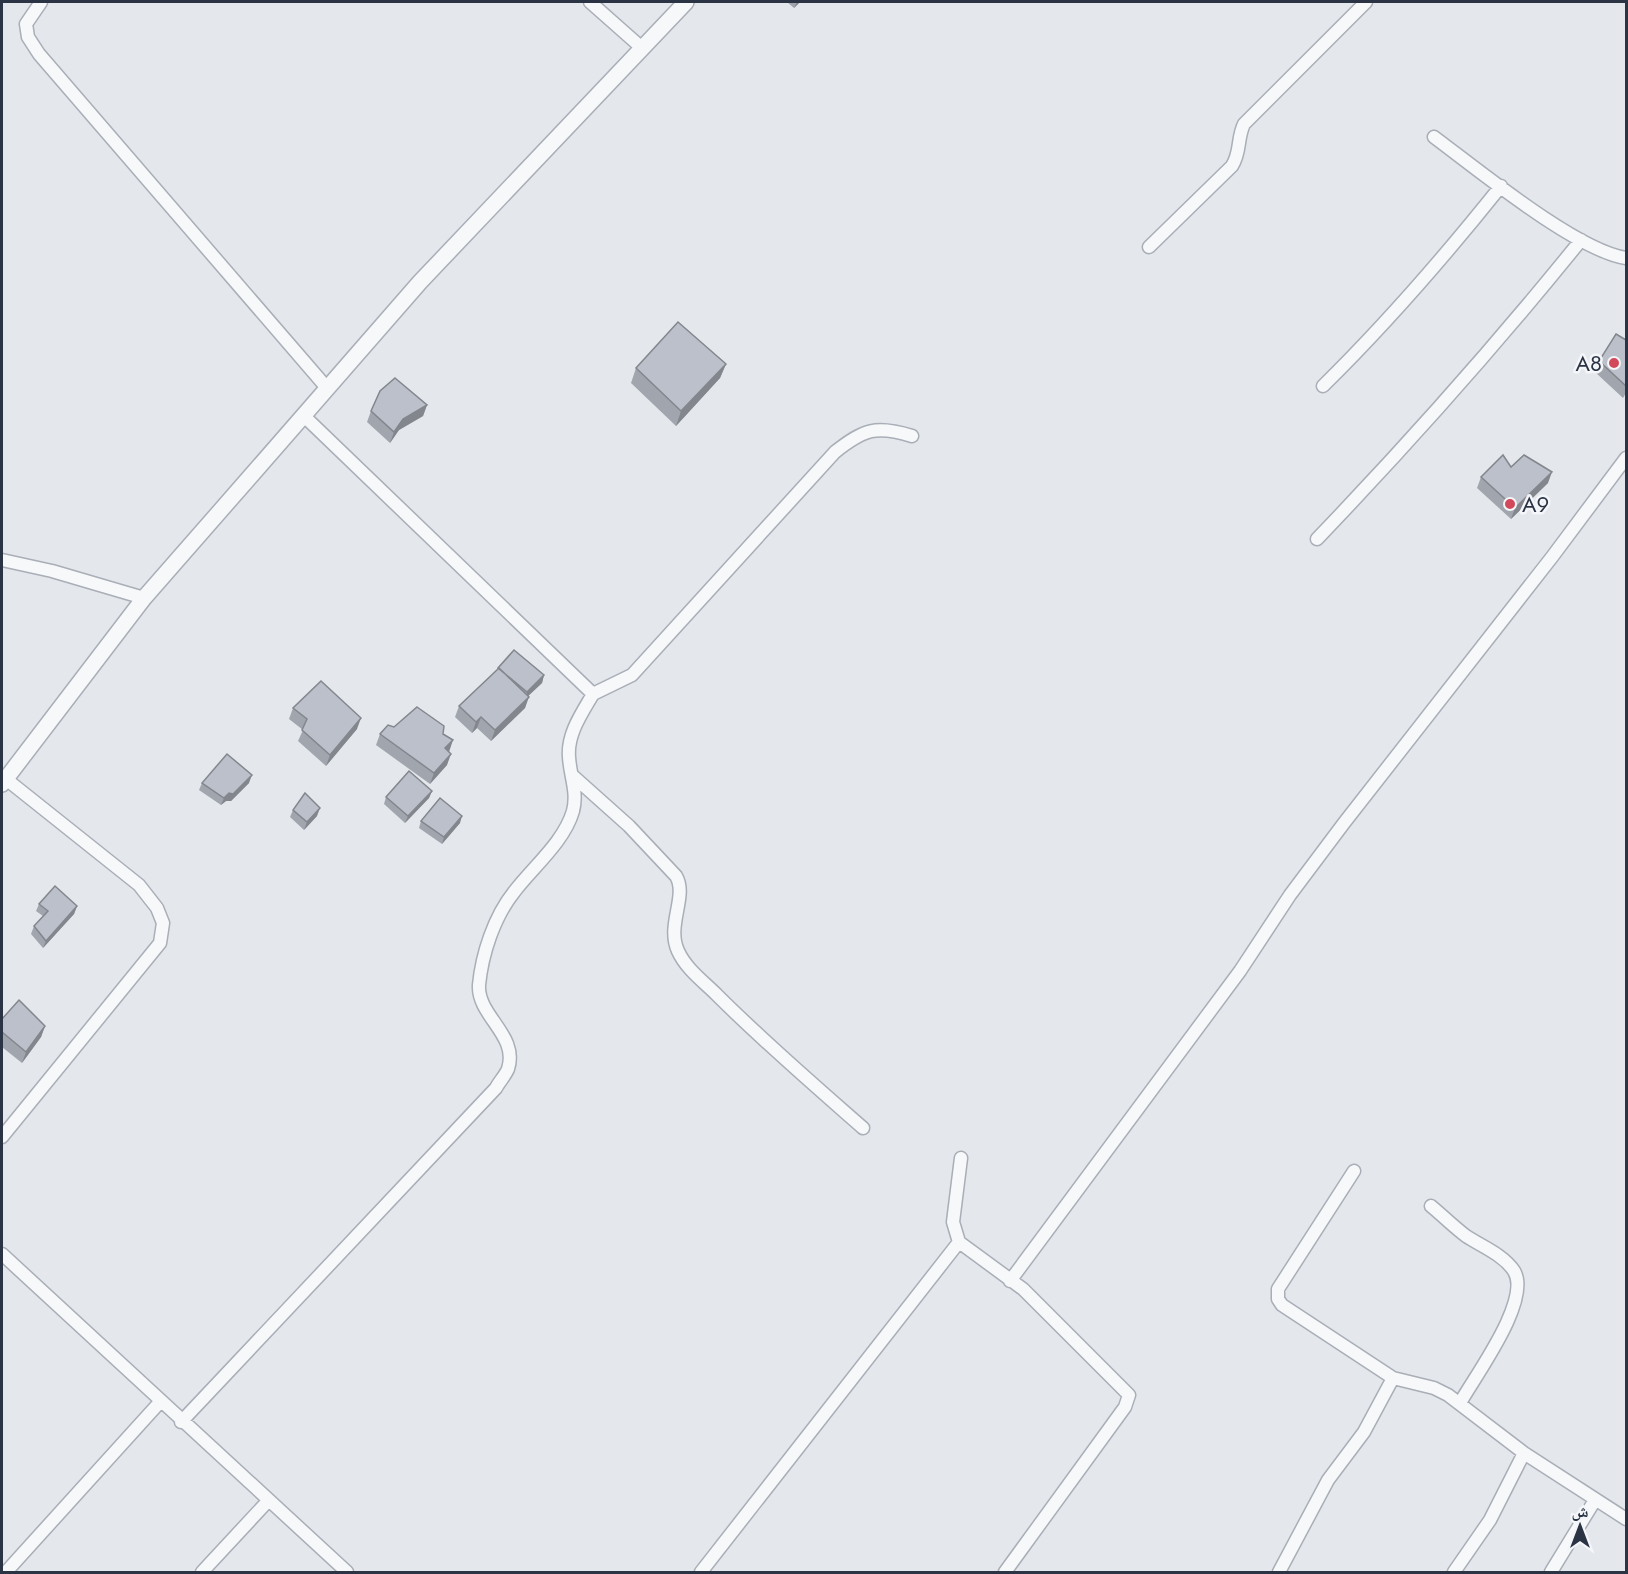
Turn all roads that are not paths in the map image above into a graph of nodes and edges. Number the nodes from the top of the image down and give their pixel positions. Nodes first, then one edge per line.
1 (40, 2) edge
2 (590, 2) edge
3 (686, 2) edge
4 (1366, 2) edge
5 (642, 48) junction
6 (1434, 137) dead end
7 (1501, 186) junction
8 (1581, 240) junction
9 (1149, 247) dead end
10 (1626, 258) edge
11 (1323, 386) dead end
12 (327, 388) junction
13 (304, 416) junction
14 (912, 436) dead end
15 (1626, 458) edge
16 (1317, 539) dead end
17 (2, 560) edge
18 (144, 598) junction
19 (593, 694) junction
20 (573, 776) junction
21 (4, 781) edge
22 (863, 1128) dead end
23 (2, 1137) edge
24 (961, 1158) dead end
25 (1354, 1171) dead end
26 (1431, 1206) dead end
27 (958, 1242) junction
28 (2, 1254) edge
29 (1010, 1281) junction
30 (1393, 1377) junction
31 (160, 1402) junction
32 (1460, 1403) junction
33 (181, 1422) junction
34 (1524, 1453) junction
35 (1595, 1500) junction
36 (268, 1501) junction
37 (1626, 1519) edge
38 (6, 1572) edge
39 (202, 1572) edge
40 (347, 1572) edge
41 (701, 1572) edge
42 (1005, 1572) edge
43 (1279, 1572) edge
44 (1454, 1572) edge
45 (1551, 1572) edge

1 - 12 street
2 - 5 street
3 - 5 street
4 - 9 street
5 - 12 street
6 - 7 street
7 - 8 street
7 - 11 street
8 - 10 street
8 - 16 street
12 - 13 street
13 - 18 street
13 - 19 street
14 - 19 street
15 - 29 street
17 - 18 street
18 - 21 street
19 - 20 street
20 - 22 street
20 - 33 street
21 - 23 street
24 - 27 street
25 - 30 street
26 - 32 street
27 - 29 street
27 - 41 street
28 - 31 street
29 - 42 street
30 - 32 street
30 - 43 street
31 - 33 street
31 - 38 street
32 - 34 street
33 - 36 street
34 - 35 street
34 - 44 street
35 - 37 street
35 - 45 street
36 - 39 street
36 - 40 street

